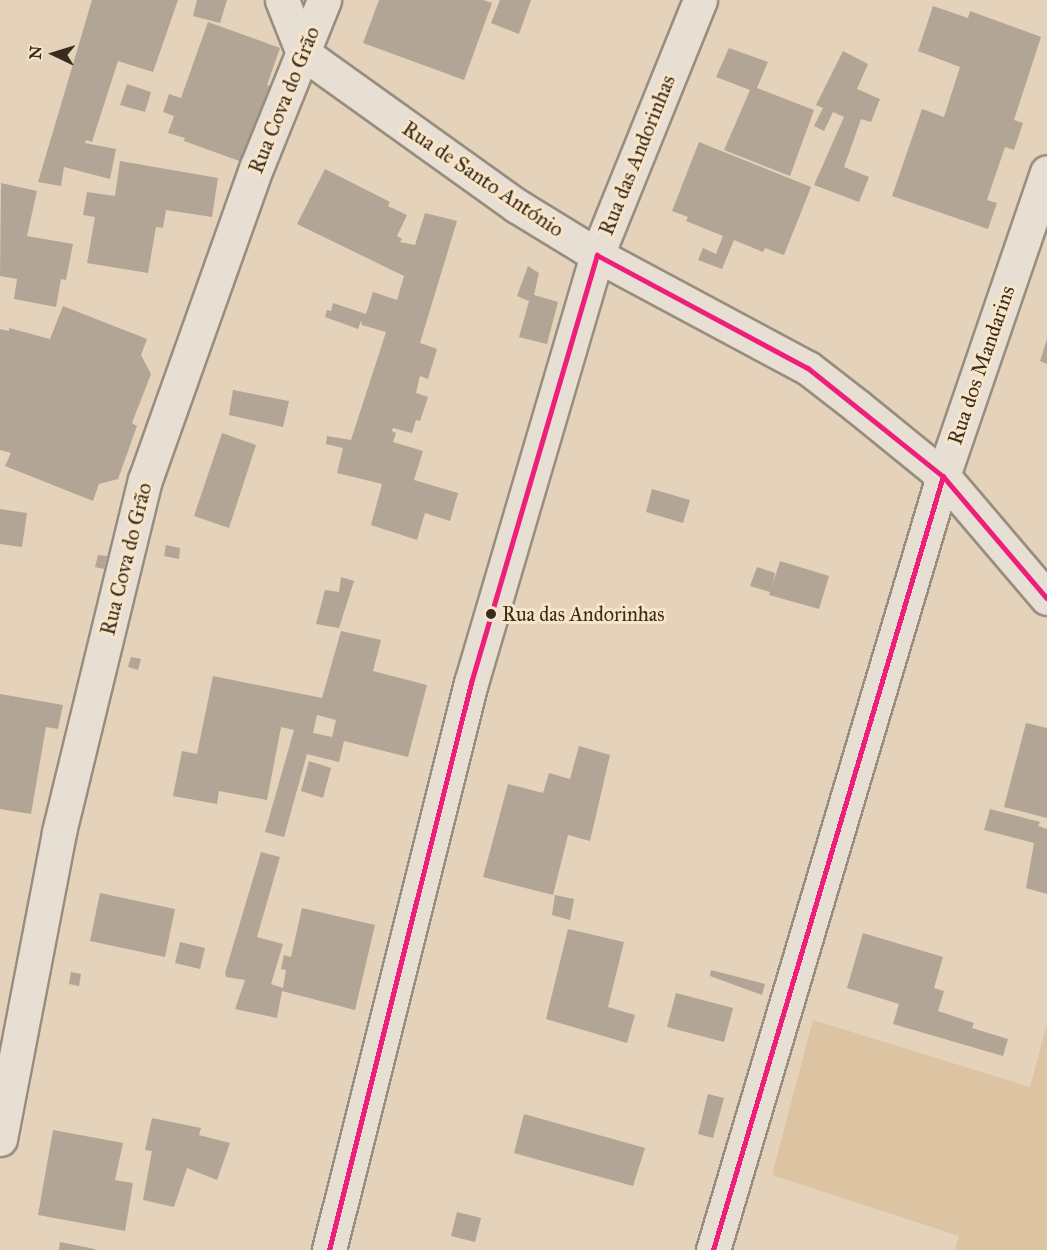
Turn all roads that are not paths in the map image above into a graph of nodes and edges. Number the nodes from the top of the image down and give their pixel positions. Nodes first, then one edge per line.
1 (282, 0) edge
2 (324, 0) edge
3 (700, 0) edge
4 (303, 53) junction
5 (1047, 172) edge
6 (597, 255) junction
7 (943, 476) junction
8 (1047, 598) edge
9 (0, 1139) edge
10 (329, 1250) edge
11 (713, 1250) edge

1 - 4 street
2 - 4 street, Rua Cova do Grão
3 - 6 street, Rua das Andorinhas
4 - 6 street, Rua de Santo António
4 - 9 street, Rua Cova do Grão
5 - 7 street, Rua dos Mandarins
6 - 7 street, Rua de Santo António
6 - 10 street, Rua das Andorinhas
7 - 8 street, Rua de Santo António
7 - 11 street, Rua dos Mandarins

